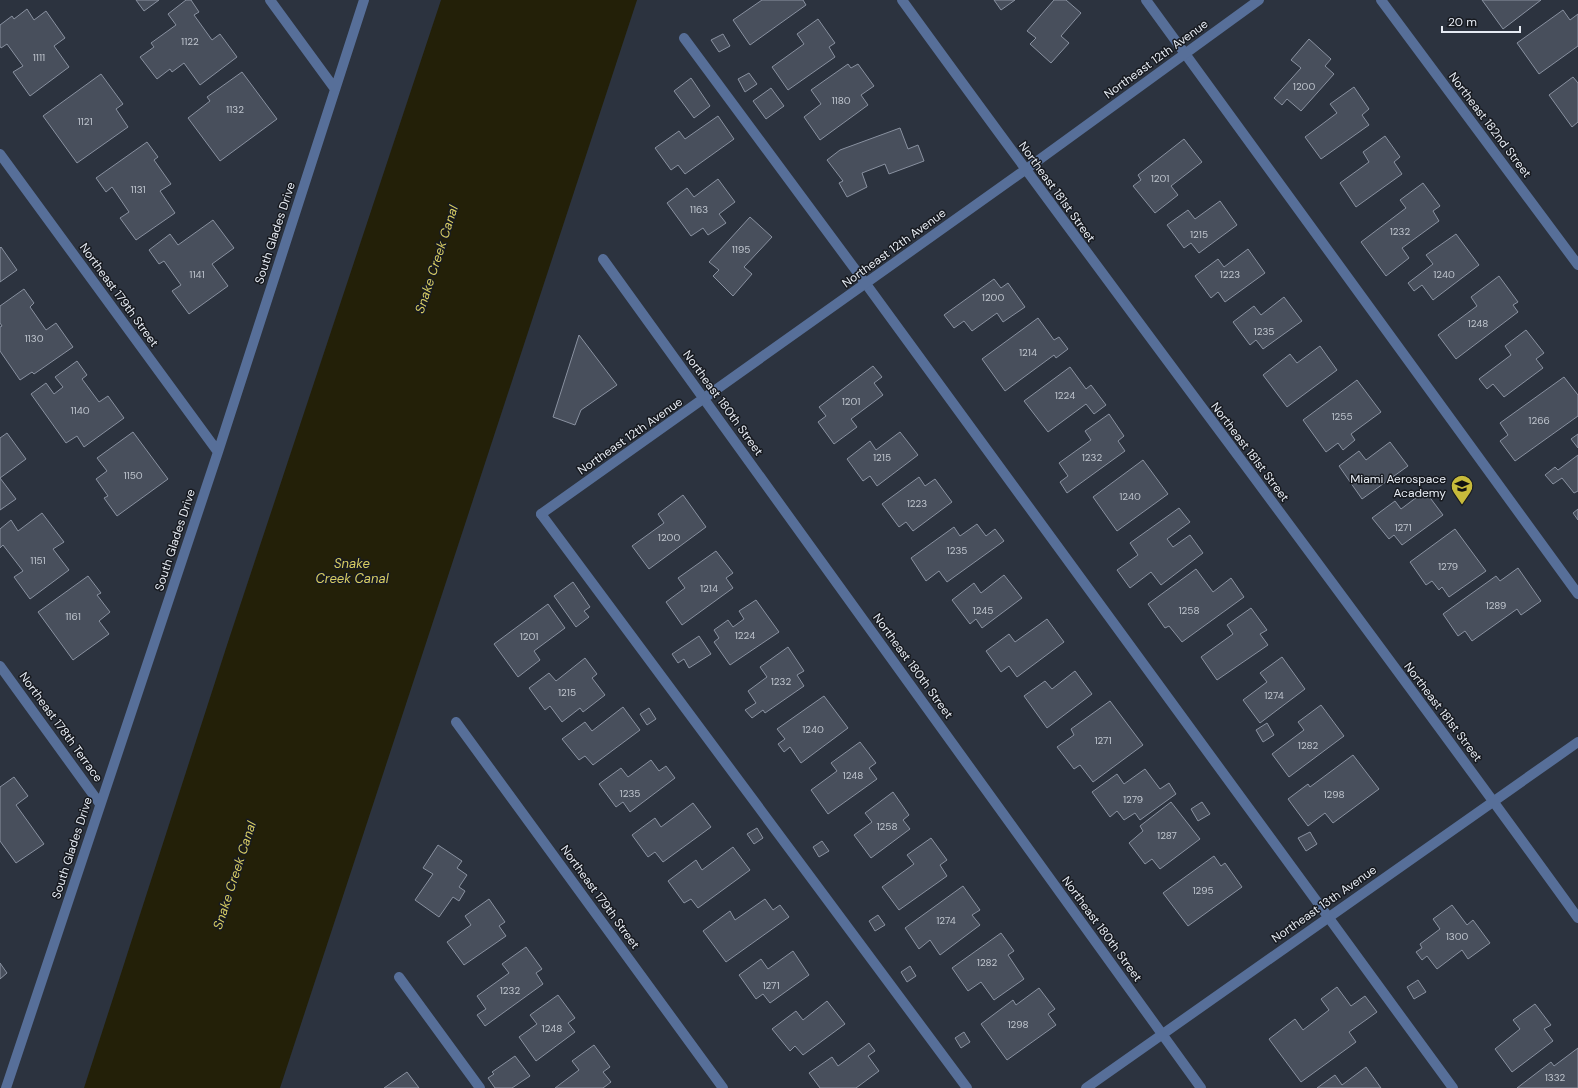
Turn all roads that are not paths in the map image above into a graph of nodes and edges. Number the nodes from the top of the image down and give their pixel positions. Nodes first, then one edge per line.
1 (270, 0) edge
2 (364, 0) edge
3 (902, 0) edge
4 (1146, 0) edge
5 (1259, 0) edge
6 (1381, 0) edge
7 (684, 38) dead end
8 (1186, 54) junction
9 (335, 89) junction
10 (0, 154) edge
11 (1025, 170) junction
12 (603, 259) dead end
13 (1578, 265) edge
14 (866, 284) junction
15 (705, 399) junction
16 (218, 452) junction
17 (1578, 594) edge
18 (0, 666) edge
19 (456, 722) dead end
20 (1578, 742) edge
21 (1494, 801) junction
22 (100, 804) junction
23 (1329, 917) junction
24 (1578, 918) edge
25 (399, 977) dead end
26 (1162, 1035) junction
27 (6, 1088) edge
28 (480, 1088) edge
29 (723, 1088) edge
30 (967, 1088) edge
31 (1086, 1088) edge
32 (1201, 1088) edge
33 (1453, 1088) edge

1 - 9 street
2 - 9 street, South Glades Drive
3 - 11 street, Northeast 181st Street
4 - 8 street
5 - 8 street, Northeast 12th Avenue
6 - 13 street, Northeast 182nd Street
7 - 14 street
8 - 11 street, Northeast 12th Avenue
8 - 17 street
9 - 16 street, South Glades Drive
10 - 16 street, Northeast 179th Street
11 - 14 street, Northeast 12th Avenue
11 - 21 street, Northeast 181st Street
12 - 15 street, Northeast 180th Street
14 - 15 street, Northeast 12th Avenue
14 - 23 street
15 - 26 street, Northeast 180th Street
15 - 30 street, Northeast 12th Avenue
16 - 22 street, South Glades Drive
18 - 22 street, Northeast 178th Terrace
19 - 29 street, Northeast 179th Street
20 - 21 street, Northeast 13th Avenue
21 - 23 street, Northeast 13th Avenue
21 - 24 street, Northeast 181st Street
22 - 27 street, South Glades Drive
23 - 26 street, Northeast 13th Avenue
23 - 33 street
25 - 28 street
26 - 31 street, Northeast 13th Avenue
26 - 32 street, Northeast 180th Street

